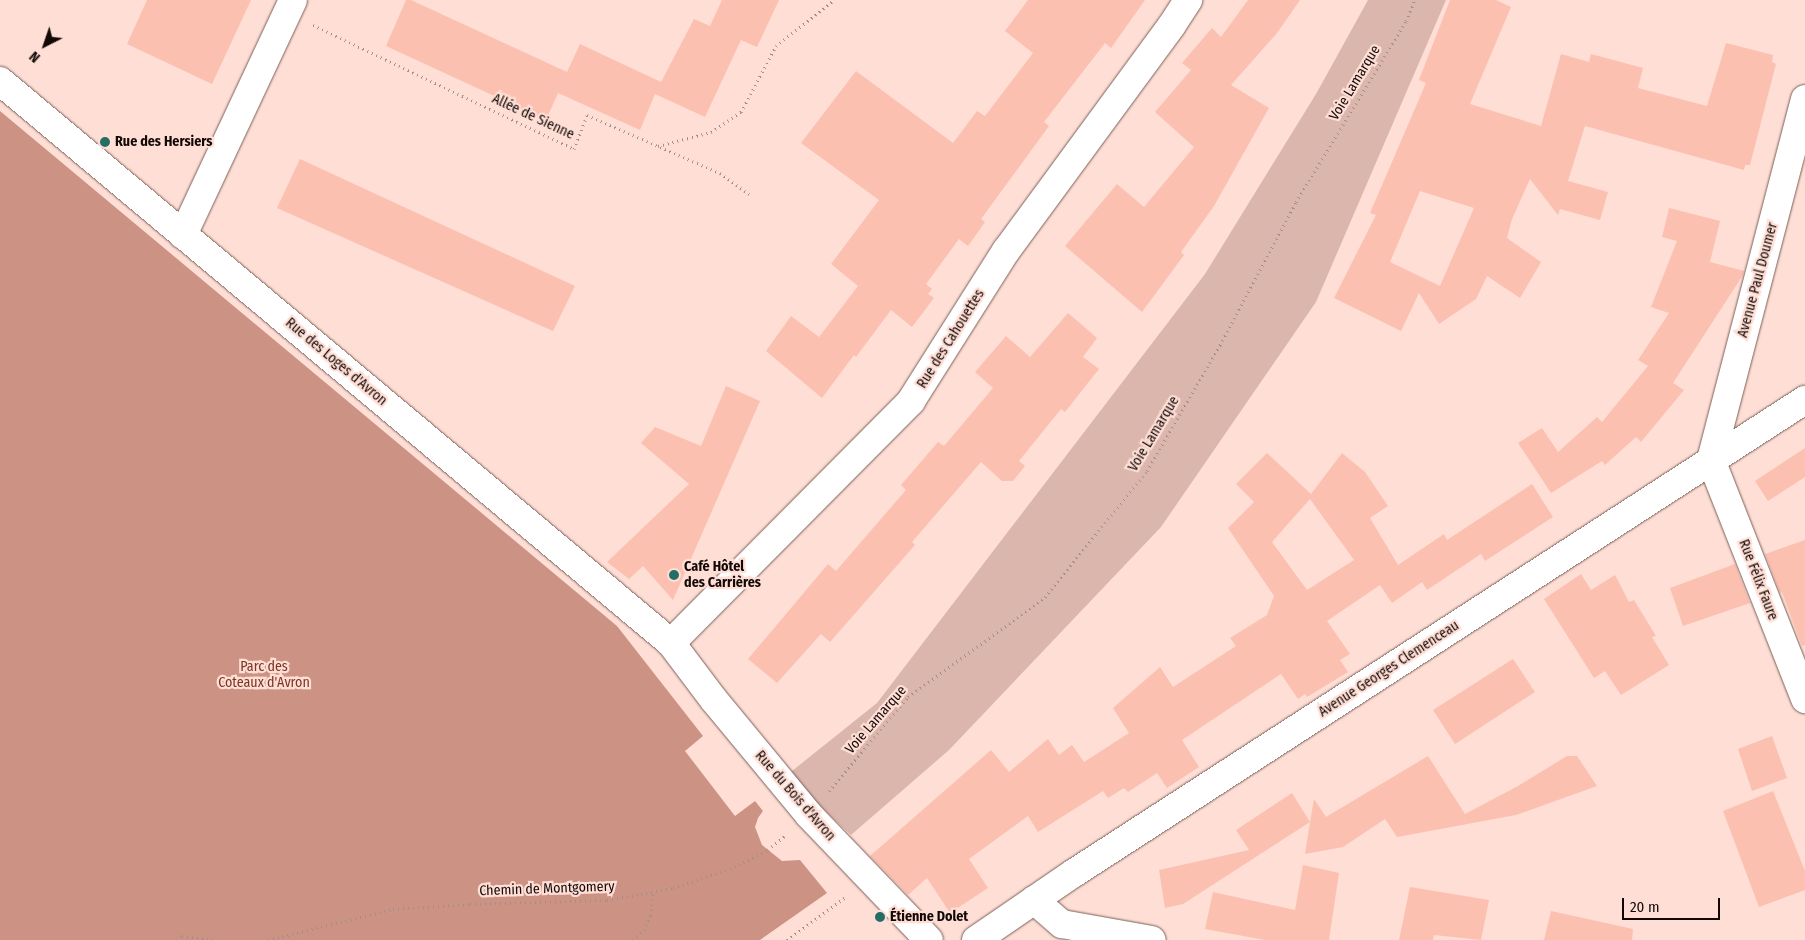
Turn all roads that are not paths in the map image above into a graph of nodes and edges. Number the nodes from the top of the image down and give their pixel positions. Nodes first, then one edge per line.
1 (1188, 0) edge
2 (290, 6) edge
3 (0, 81) edge
4 (1805, 99) edge
5 (183, 235) junction
6 (1805, 400) edge
7 (1711, 460) junction
8 (672, 642) junction
9 (1805, 699) edge
10 (1034, 900) junction
11 (929, 940) edge
12 (976, 940) edge
13 (1152, 940) edge

1 - 8 street, Rue des Cahouettes
2 - 5 street
3 - 5 street, Rue des Loges d'Avron
4 - 7 street, Avenue Paul Doumer
5 - 8 street, Rue des Loges d'Avron
6 - 7 street, Avenue Georges Clemenceau
7 - 9 street, Rue Félix Faure
7 - 10 street, Avenue Georges Clemenceau
8 - 11 street, Rue du Bois d'Avron
10 - 12 street, Avenue Georges Clemenceau
10 - 13 street

